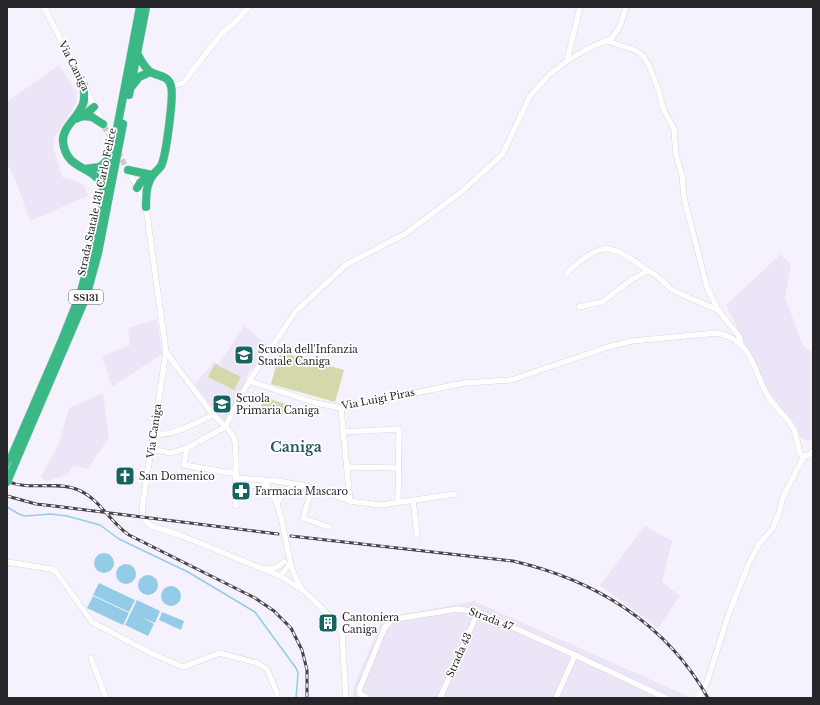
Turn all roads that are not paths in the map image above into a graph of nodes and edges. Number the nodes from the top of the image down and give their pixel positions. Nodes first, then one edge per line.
1 (44, 7) edge
2 (140, 7) edge
3 (146, 7) edge
4 (249, 7) edge
5 (580, 7) edge
6 (626, 7) edge
7 (607, 41) junction
8 (137, 53) junction
9 (567, 61) junction
10 (150, 72) junction
11 (84, 86) junction
12 (172, 86) junction
13 (130, 88) junction
14 (94, 107) junction
15 (81, 114) junction
16 (104, 125) joint
17 (112, 156) junction
18 (83, 169) junction
19 (128, 170) joint
20 (150, 177) junction
21 (137, 188) junction
22 (104, 196) junction
23 (146, 207) junction
24 (101, 228) junction
25 (648, 271) junction
26 (567, 272) dead end
27 (579, 307) dead end
28 (718, 310) junction
29 (741, 344) junction
30 (166, 352) junction
31 (249, 381) junction
32 (341, 408) junction
33 (213, 415) junction
34 (225, 427) junction
35 (344, 432) junction
36 (153, 435) junction
37 (187, 448) junction
38 (151, 449) junction
39 (813, 451) edge
40 (804, 456) junction
41 (11, 464) edge
42 (347, 467) junction
43 (398, 468) junction
44 (236, 479) junction
45 (263, 480) junction
46 (7, 482) edge
47 (281, 482) junction
48 (300, 485) junction
49 (312, 488) junction
50 (285, 490) junction
51 (271, 491) junction
52 (455, 494) dead end
53 (413, 500) junction
54 (350, 501) junction
55 (398, 502) junction
56 (277, 504) junction
57 (236, 506) dead end
58 (329, 527) dead end
59 (417, 535) dead end
60 (288, 552) junction
61 (7, 562) edge
62 (284, 562) junction
63 (290, 563) junction
64 (258, 568) junction
65 (280, 576) junction
66 (304, 591) junction
67 (478, 612) junction
68 (576, 655) junction
69 (91, 658) dead end
70 (106, 698) edge
71 (277, 698) edge
72 (346, 698) edge
73 (367, 698) edge
74 (440, 698) edge
75 (556, 698) edge
76 (666, 698) edge
77 (697, 698) edge

1 - 11 street, Via Caniga
2 - 17 highway, Strada Statale 131 Carlo Felice / SS131
3 - 8 highway, Strada Statale 131 Carlo Felice / SS131
4 - 12 street
5 - 9 street
6 - 7 street
7 - 9 street
7 - 28 street
8 - 10 highway
8 - 13 highway, Strada Statale 131 Carlo Felice / SS131
9 - 31 street
10 - 12 highway
10 - 13 highway
11 - 14 street, Via Caniga
11 - 15 highway
12 - 20 highway
13 - 24 highway, Strada Statale 131 Carlo Felice / SS131
14 - 15 highway
14 - 16 street, Via Caniga
15 - 16 highway
15 - 18 highway
17 - 18 highway
17 - 22 highway, Strada Statale 131 Carlo Felice / SS131
18 - 22 highway
19 - 20 highway
19 - 21 street, Via Caniga
20 - 21 highway
20 - 23 highway
21 - 23 street, Via Caniga
22 - 24 highway, Strada Statale 131 Carlo Felice / SS131
23 - 30 street, Via Caniga
24 - 41 highway, Strada Statale 131 Carlo Felice / SS131
25 - 26 street
25 - 27 street
25 - 28 street
28 - 29 street
29 - 32 street, Via Luigi Piras
29 - 40 street
30 - 33 street
30 - 36 street, Via Caniga
31 - 32 street, Via Luigi Piras
31 - 34 street
32 - 35 street
33 - 34 street
33 - 36 street
34 - 37 street
34 - 44 street
35 - 42 street
35 - 43 street
36 - 38 street, Via Caniga
37 - 38 street
37 - 44 street
38 - 64 street, Via Caniga
39 - 40 street
40 - 77 street
41 - 46 highway, Strada Statale 131 Carlo Felice / SS131, bridge
42 - 43 street
42 - 54 street
43 - 55 street
44 - 45 street
44 - 51 street
44 - 57 street
45 - 47 street
45 - 51 street
47 - 48 street
47 - 51 street
48 - 49 street
48 - 50 street
49 - 54 street
49 - 58 street
50 - 51 street
50 - 56 street
51 - 56 street
52 - 53 street
53 - 55 street
53 - 59 street
54 - 55 street
56 - 60 street
60 - 62 street
60 - 63 street
61 - 71 street
62 - 64 street
62 - 65 street
63 - 65 street
63 - 66 street
64 - 65 street, Via Caniga
65 - 66 street, Via Caniga
66 - 72 street, Via Caniga
67 - 68 street, Strada 47
67 - 73 street, Strada 47
67 - 74 street, Strada 43
68 - 75 street
68 - 76 street, Strada 47
69 - 70 street

